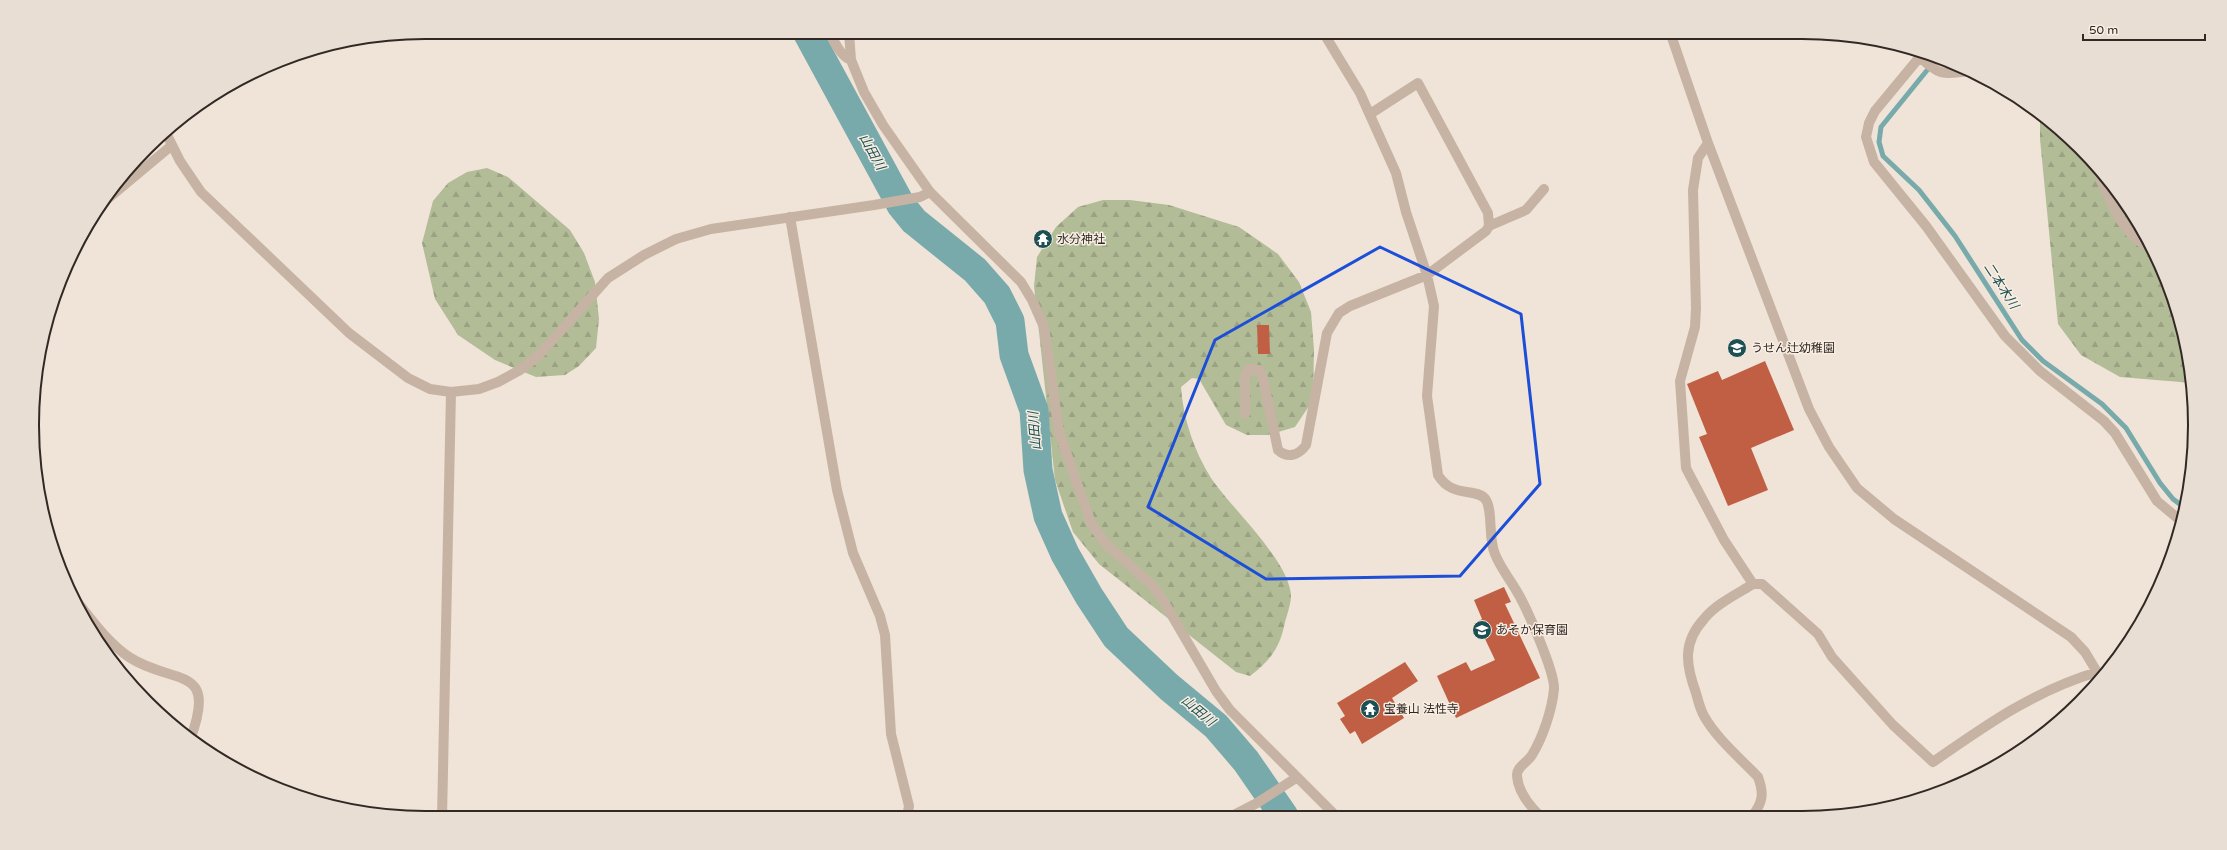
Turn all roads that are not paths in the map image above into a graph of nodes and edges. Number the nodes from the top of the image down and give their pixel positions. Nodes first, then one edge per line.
1 (833, 39) edge
2 (850, 39) edge
3 (1327, 39) edge
4 (1672, 39) edge
5 (1922, 57) edge
6 (1923, 58) edge
7 (851, 60) junction
8 (1959, 72) edge
9 (1370, 114) junction
10 (168, 137) edge
11 (1708, 143) junction
12 (172, 146) junction
13 (2105, 186) edge
14 (120, 189) edge
15 (1544, 189) dead end
16 (930, 192) junction
17 (790, 217) junction
18 (1489, 226) junction
19 (2142, 244) edge
20 (1427, 276) junction
21 (451, 392) junction
22 (1245, 414) dead end
23 (2177, 518) edge
24 (1753, 584) junction
25 (95, 624) edge
26 (2097, 673) edge
27 (2097, 674) edge
28 (193, 733) edge
29 (1296, 778) junction
30 (442, 811) edge
31 (908, 811) edge
32 (1242, 811) edge
33 (1331, 811) edge
34 (1535, 811) edge
35 (1756, 811) edge

1 - 7 street
2 - 7 street
3 - 9 street
4 - 11 street
5 - 23 street
6 - 8 street
7 - 16 street
9 - 18 street
9 - 20 street
10 - 12 street
11 - 24 street
11 - 26 street
12 - 14 street
12 - 21 street
13 - 19 street
15 - 18 street
16 - 17 street
16 - 29 street
17 - 21 street
17 - 31 street
18 - 20 street
20 - 22 street
20 - 34 street
21 - 30 street
24 - 27 street
24 - 35 street
25 - 28 street
29 - 32 street
29 - 33 street

